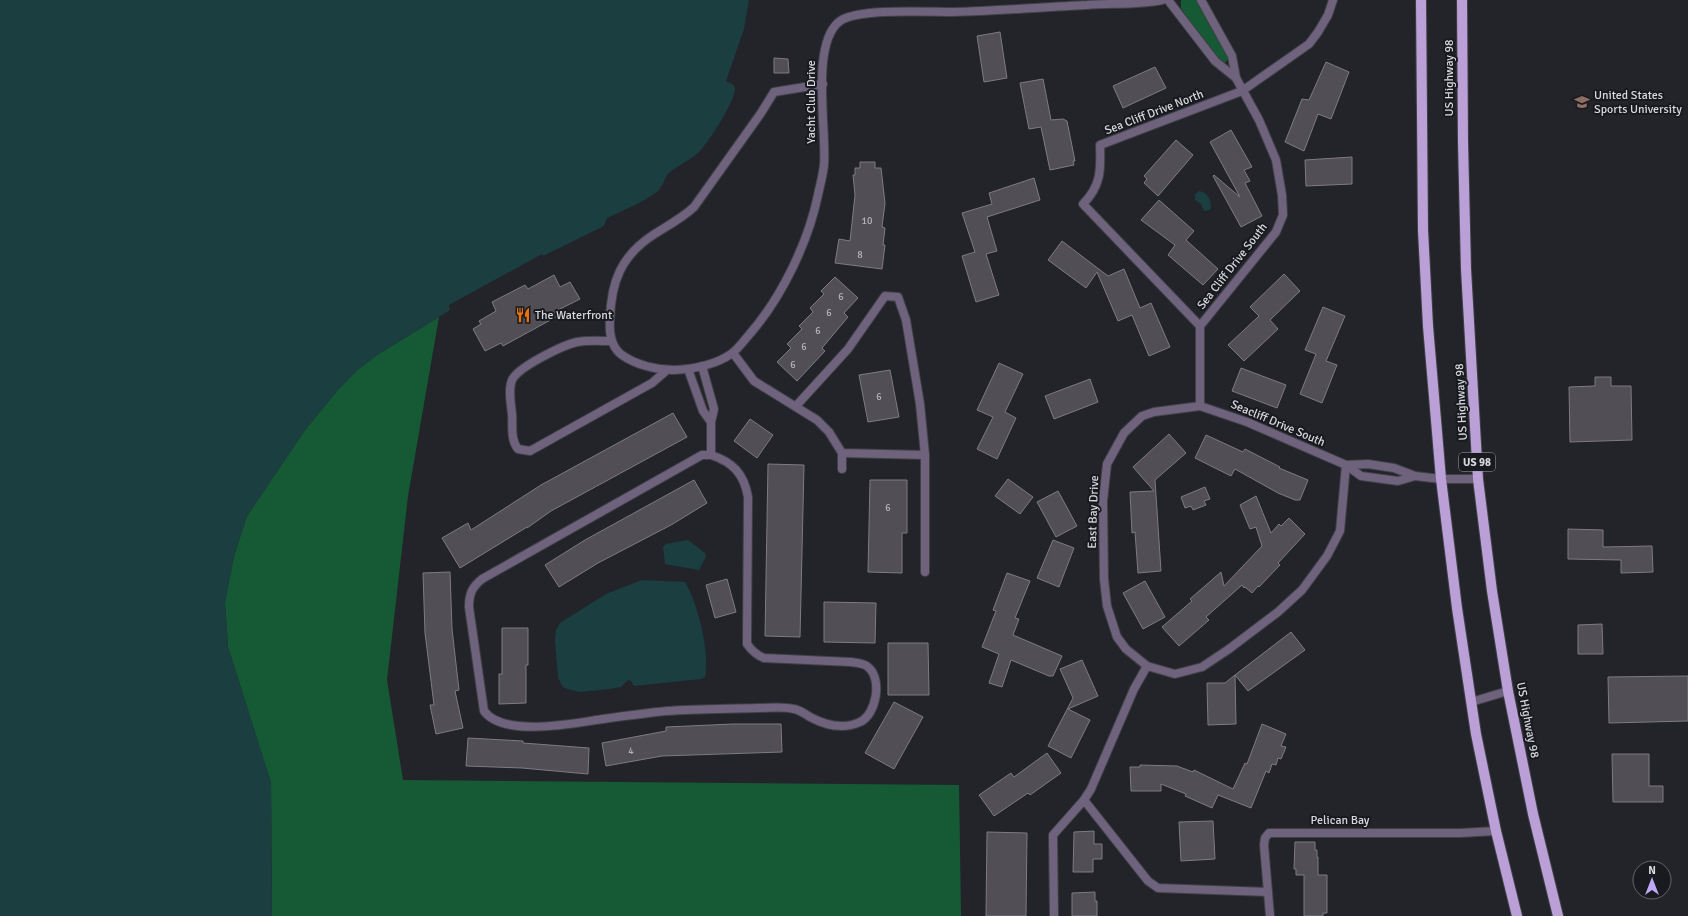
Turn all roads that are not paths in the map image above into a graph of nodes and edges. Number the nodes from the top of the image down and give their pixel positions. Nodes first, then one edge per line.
1 (1162, 0) edge
2 (1168, 0) edge
3 (1201, 0) edge
4 (1333, 0) edge
5 (1421, 0) edge
6 (1462, 0) edge
7 (1236, 78) junction
8 (823, 84) junction
9 (1242, 91) junction
10 (1200, 326) junction
11 (611, 341) junction
12 (732, 353) junction
13 (702, 366) junction
14 (688, 369) junction
15 (667, 370) junction
16 (796, 406) junction
17 (1200, 406) junction
18 (711, 422) junction
19 (842, 453) junction
20 (711, 455) junction
21 (925, 455) junction
22 (1346, 465) junction
23 (842, 468) dead end
24 (1415, 476) junction
25 (1441, 479) junction
26 (1478, 479) junction
27 (925, 572) dead end
28 (1147, 666) junction
29 (1508, 691) junction
30 (1471, 702) junction
31 (1084, 800) junction
32 (1496, 831) junction
33 (1268, 892) junction
34 (1054, 916) edge
35 (1270, 916) edge
36 (1517, 916) edge
37 (1558, 916) edge

1 - 8 street, Yacht Club Drive
2 - 7 street
3 - 7 street
4 - 9 street, Sea Cliff Drive North
5 - 25 main road
6 - 26 main road, US Highway 98 / US 98
7 - 9 street, Sea Cliff Drive South
8 - 11 street
8 - 12 street, Yacht Club Drive
9 - 10 street, Sea Cliff Drive South
9 - 10 street, Sea Cliff Drive North
10 - 17 street, Sea Cliff Drive South
11 - 15 street, Yacht Club Drive
11 - 15 street
12 - 13 street, Yacht Club Drive
12 - 16 street
13 - 14 street, Yacht Club Drive
13 - 18 street
14 - 15 street, Yacht Club Drive
14 - 18 street
16 - 19 street
16 - 21 street
17 - 22 street, Seacliff Drive South
17 - 28 street, East Bay Drive
18 - 20 street
19 - 21 street
19 - 23 street
20 - 20 street
21 - 27 street
22 - 24 street, Seacliff Drive South
22 - 24 street, Seacliff Drive South
22 - 28 street, East Bay Drive
24 - 25 street, Seacliff Drive South
25 - 26 street, Seacliff Drive South
25 - 30 main road
26 - 29 main road, US Highway 98 / US 98
28 - 31 street
29 - 30 street
29 - 37 main road, US Highway 98 / US 98
30 - 32 main road
31 - 33 street
31 - 34 street
32 - 33 street, Pelican Bay
32 - 36 main road
33 - 35 street, Pelican Bay

